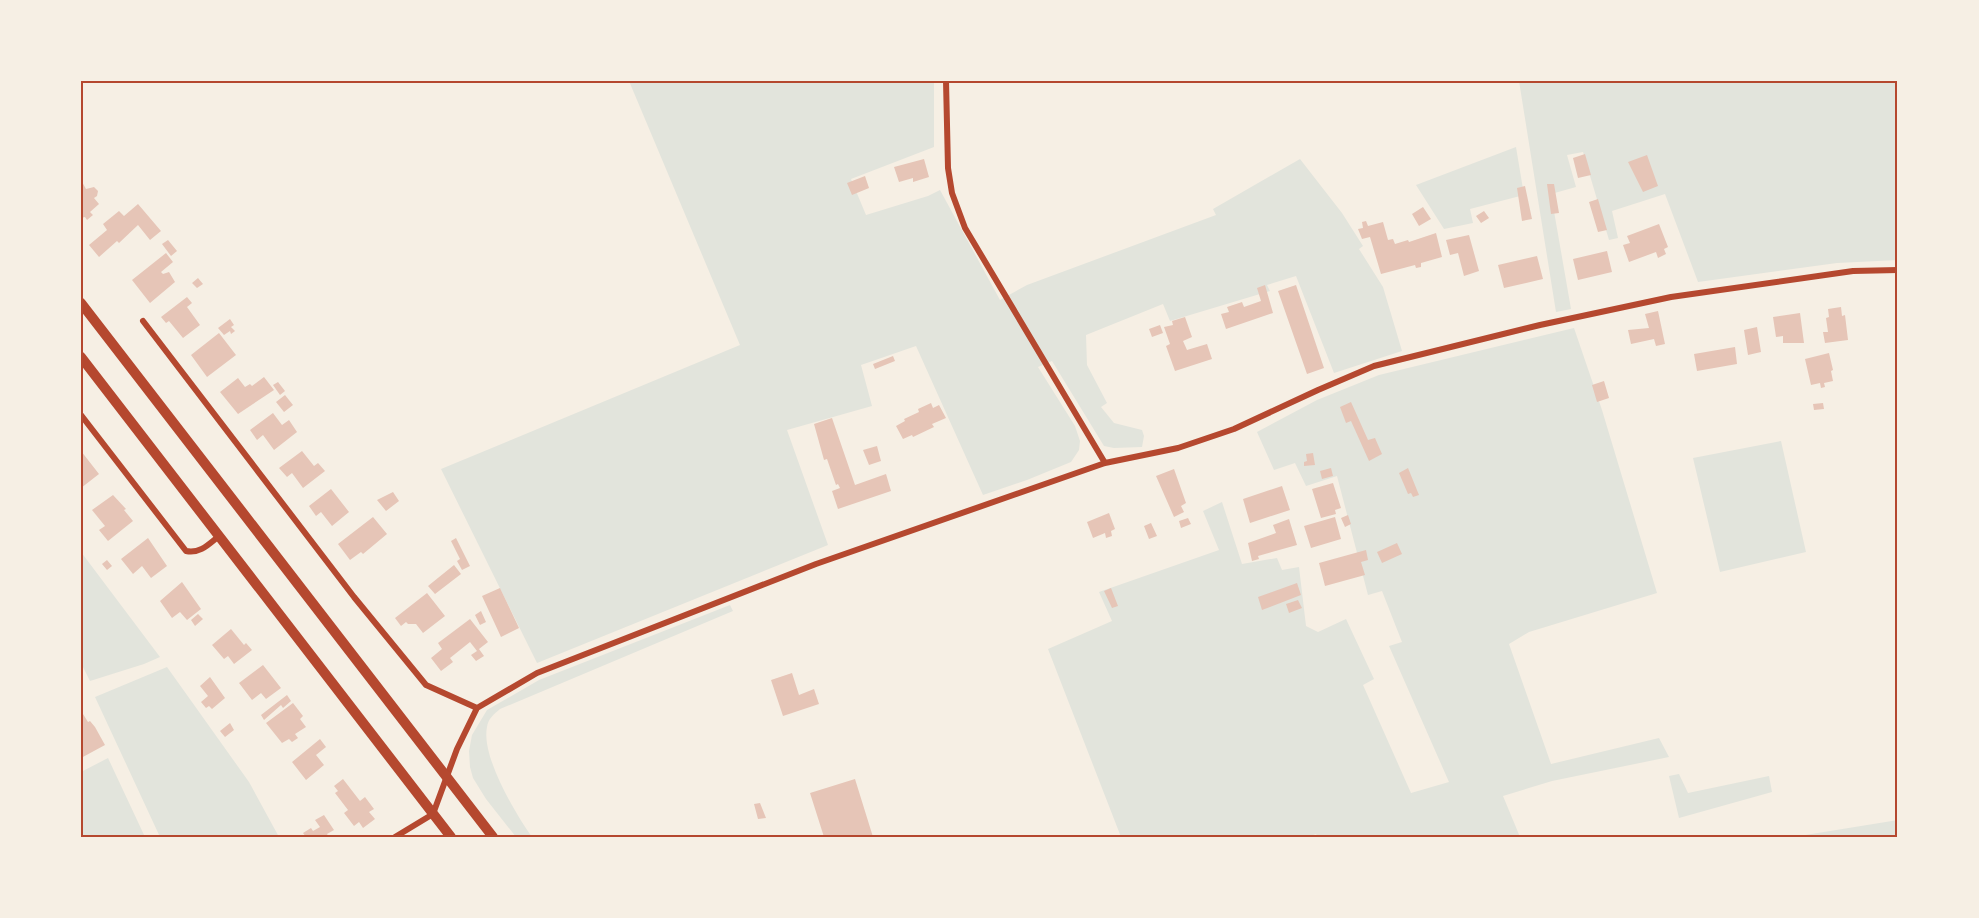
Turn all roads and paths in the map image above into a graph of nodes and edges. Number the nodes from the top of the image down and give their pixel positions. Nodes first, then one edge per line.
1 (946, 81) edge
2 (1898, 270) edge
3 (81, 303) edge
4 (143, 321) dead end
5 (81, 357) edge
6 (81, 415) edge
7 (1105, 463) junction
8 (219, 536) junction
9 (477, 708) junction
10 (446, 776) junction
11 (433, 814) junction
12 (395, 837) edge
13 (451, 837) edge
14 (493, 837) edge

1 - 7 street
2 - 7 street
3 - 10 main road
4 - 9 street
5 - 8 main road
6 - 8 street
7 - 9 street
8 - 11 main road
9 - 10 street
10 - 11 street
10 - 14 main road
11 - 12 street
11 - 13 main road

